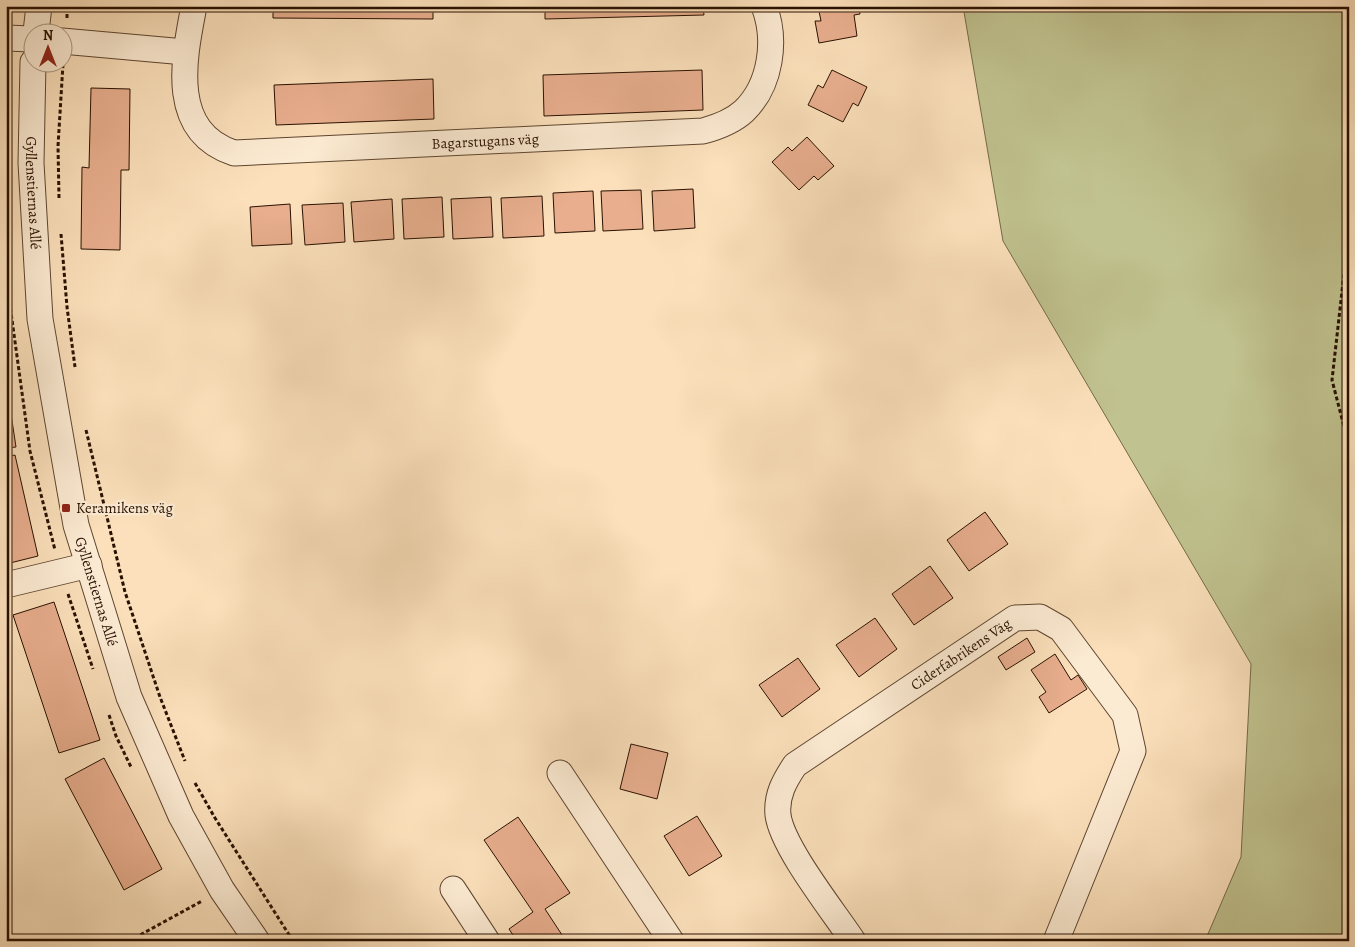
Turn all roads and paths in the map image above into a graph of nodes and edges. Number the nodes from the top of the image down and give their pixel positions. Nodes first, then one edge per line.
1 (7, 6) edge
2 (39, 6) edge
3 (67, 6) edge
4 (194, 6) edge
5 (764, 6) edge
6 (6, 12) edge
7 (37, 22) edge
8 (66, 22) edge
9 (6, 38) edge
10 (22, 39) edge
11 (72, 42) edge
12 (185, 52) junction
13 (33, 72) edge
14 (62, 72) edge
15 (59, 201) dead end
16 (1349, 229) edge
17 (61, 230) dead end
18 (75, 372) dead end
19 (85, 427) dead end
20 (1349, 446) edge
21 (89, 564) junction
22 (6, 585) edge
23 (188, 768) dead end
24 (560, 773) dead end
25 (191, 777) dead end
26 (453, 889) dead end
27 (222, 890) junction
28 (129, 941) edge
29 (257, 941) edge
30 (293, 941) edge
31 (487, 941) edge
32 (670, 941) edge
33 (853, 941) edge
34 (1056, 941) edge

1 - 6 path
2 - 7 street
3 - 8 path
4 - 12 street, Bagarstugans väg
5 - 12 street, Bagarstugans väg
9 - 10 street
11 - 12 street
13 - 21 street, Gyllenstiernas Allé
14 - 15 path
16 - 20 path
17 - 18 path
19 - 23 path
21 - 22 street
21 - 27 street, Gyllenstiernas Allé
24 - 32 street
25 - 30 path
26 - 31 street
27 - 28 path
27 - 29 street, Gyllenstiernas Allé
33 - 34 street, Ciderfabrikens Väg

